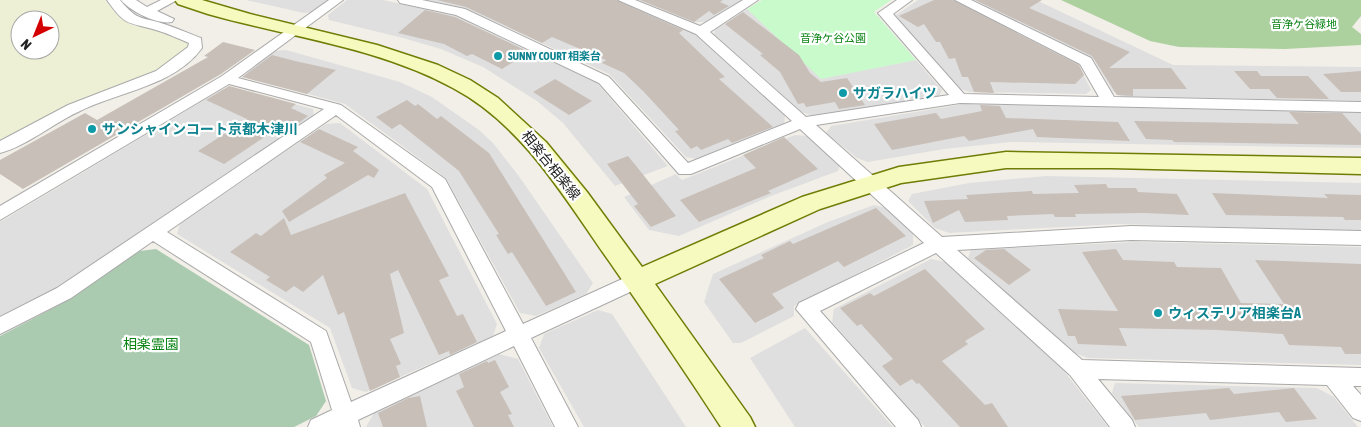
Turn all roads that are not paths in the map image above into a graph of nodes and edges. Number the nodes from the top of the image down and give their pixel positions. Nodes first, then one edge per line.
1 (113, 0) edge
2 (127, 0) edge
3 (171, 0) edge
4 (184, 0) edge
5 (337, 0) edge
6 (404, 0) edge
7 (624, 0) edge
8 (752, 0) edge
9 (906, 0) edge
10 (961, 0) edge
11 (146, 12) junction
12 (295, 31) junction
13 (701, 31) junction
14 (196, 41) junction
15 (227, 79) junction
16 (960, 98) junction
17 (1109, 101) junction
18 (1361, 107) edge
19 (336, 108) junction
20 (804, 122) junction
21 (0, 148) edge
22 (1361, 166) edge
23 (871, 183) junction
24 (0, 214) edge
25 (154, 233) junction
26 (1361, 238) edge
27 (938, 244) junction
28 (638, 280) junction
29 (0, 326) edge
30 (518, 337) junction
31 (1077, 370) junction
32 (1332, 376) junction
33 (1361, 377) edge
34 (1361, 411) edge
35 (347, 420) edge
36 (319, 427) edge
37 (567, 427) edge
38 (739, 427) edge
39 (910, 427) edge
40 (1124, 427) edge

1 - 14 street
2 - 11 street
3 - 11 street
4 - 12 main road, 相楽台相楽線
5 - 12 street
6 - 20 street
7 - 13 street
8 - 13 street
9 - 16 street
10 - 17 street
11 - 14 street
12 - 15 street
12 - 28 main road, 相楽台相楽線
13 - 20 street
14 - 21 street
15 - 19 street
15 - 24 street
16 - 17 street
16 - 20 street
17 - 18 street
19 - 25 street
19 - 30 street
20 - 23 street
22 - 23 main road
23 - 27 street
23 - 28 main road
25 - 29 street
25 - 35 street
26 - 27 street
27 - 31 street
27 - 39 street
28 - 30 street
28 - 38 main road, 相楽台相楽線
30 - 35 street
30 - 37 street
31 - 32 street
31 - 40 street
32 - 33 street
32 - 34 street
35 - 36 street

